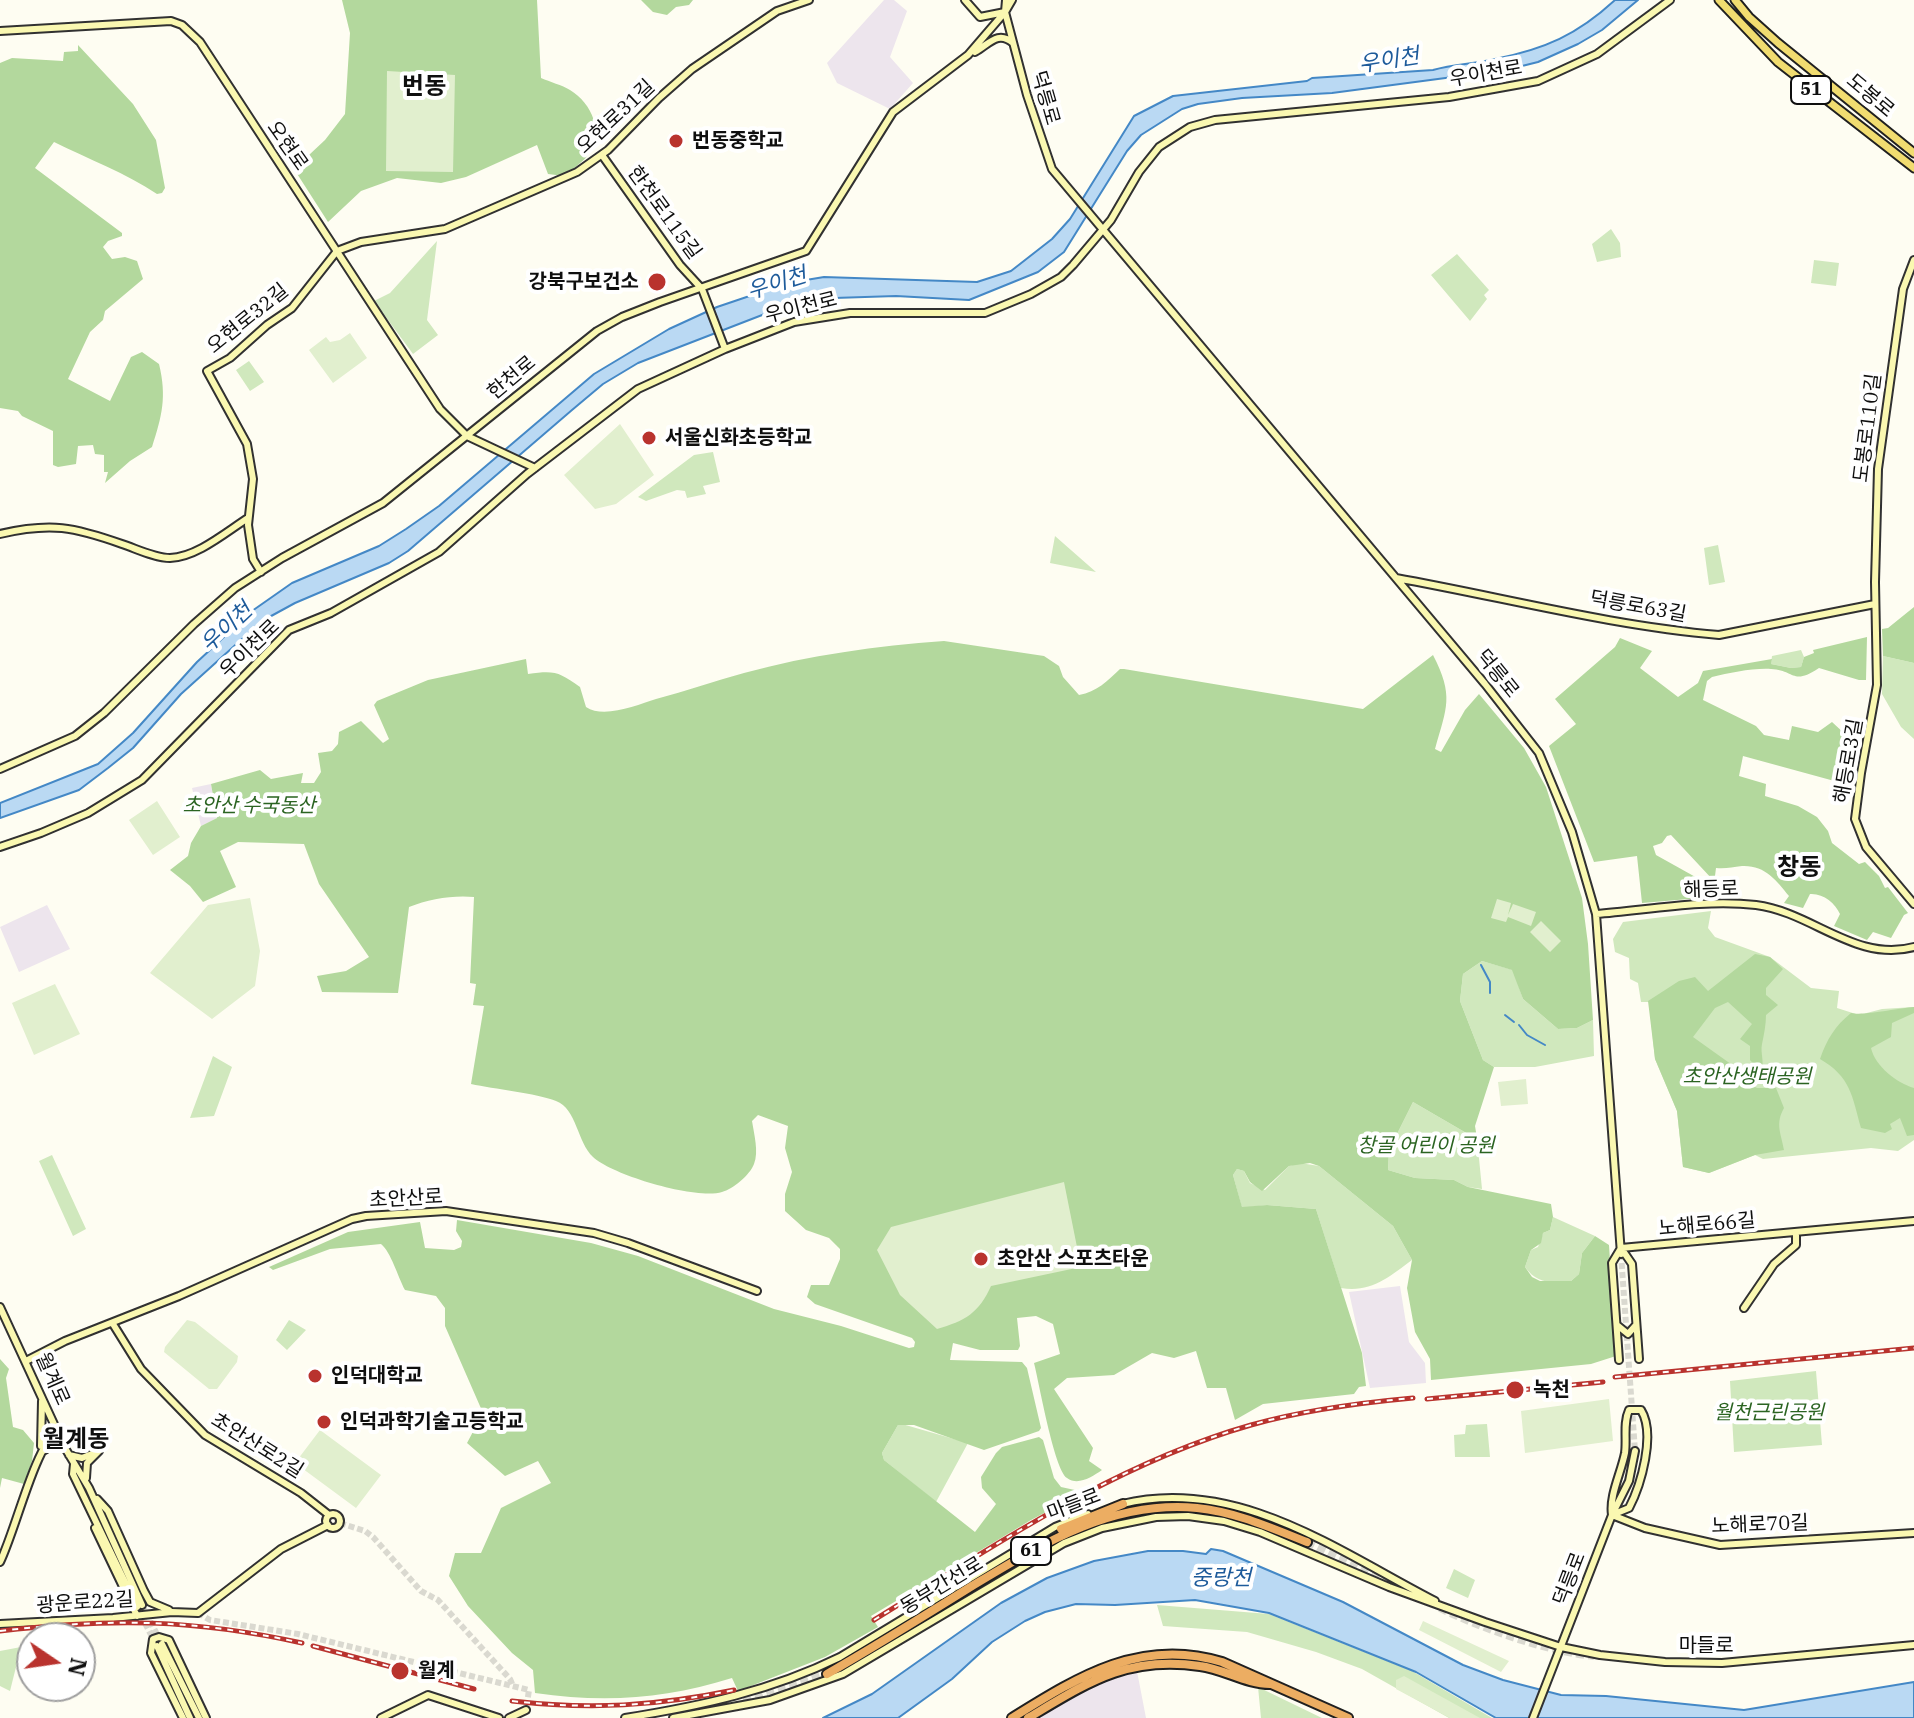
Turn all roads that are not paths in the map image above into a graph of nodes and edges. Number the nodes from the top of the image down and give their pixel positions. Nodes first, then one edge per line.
1 (809, 0) edge
2 (965, 0) edge
3 (1006, 0) edge
4 (1012, 0) edge
5 (1670, 0) edge
6 (1719, 0) edge
7 (1735, 0) edge
8 (1005, 12) junction
9 (0, 31) edge
10 (1014, 44) junction
11 (968, 55) junction
12 (1914, 153) edge
13 (602, 155) junction
14 (1914, 168) edge
15 (1100, 228) junction
16 (337, 251) junction
17 (1914, 260) edge
18 (702, 289) junction
19 (725, 349) junction
20 (467, 436) junction
21 (535, 468) junction
22 (248, 518) junction
23 (0, 534) edge
24 (261, 572) junction
25 (1396, 578) junction
26 (1420, 582) junction
27 (1412, 597) junction
28 (1875, 604) junction
29 (0, 769) edge
30 (0, 847) edge
31 (1914, 904) edge
32 (1596, 914) junction
33 (1914, 947) edge
34 (1914, 1221) edge
35 (1796, 1233) junction
36 (1621, 1251) junction
37 (757, 1291) dead end
38 (0, 1307) edge
39 (1744, 1308) dead end
40 (113, 1324) junction
41 (1636, 1324) junction
42 (1617, 1325) junction
43 (1639, 1359) dead end
44 (1619, 1360) dead end
45 (26, 1361) junction
46 (42, 1396) junction
47 (57, 1430) junction
48 (65, 1448) junction
49 (1635, 1451) tunnel mouth
50 (41, 1454) junction
51 (69, 1455) junction
52 (89, 1493) junction
53 (1123, 1504) junction
54 (329, 1515) junction
55 (1612, 1515) junction
56 (328, 1525) junction
57 (1914, 1533) edge
58 (1307, 1542) tunnel mouth
59 (1342, 1552) junction
60 (1024, 1555) junction
61 (0, 1562) edge
62 (1334, 1564) junction
63 (150, 1602) junction
64 (137, 1606) junction
65 (172, 1612) junction
66 (1456, 1612) junction
67 (137, 1616) junction
68 (0, 1624) edge
69 (1914, 1645) edge
70 (1561, 1647) junction
71 (827, 1674) tunnel mouth
72 (1275, 1684) junction
73 (1301, 1695) junction
74 (1319, 1705) junction
75 (526, 1710) dead end
76 (183, 1718) edge
77 (190, 1718) edge
78 (199, 1718) edge
79 (206, 1718) edge
80 (381, 1718) edge
81 (499, 1718) edge
82 (509, 1718) edge
83 (625, 1718) edge
84 (673, 1718) edge
85 (1012, 1718) edge
86 (1028, 1718) edge
87 (1340, 1718) edge
88 (1348, 1718) edge
89 (1360, 1718) edge
90 (1533, 1718) edge

1 - 13 street, 오현로31길
2 - 8 street
3 - 8 street, 덕릉로
4 - 8 street, 한천로
5 - 15 street, 우이천로
6 - 14 main road, 도봉로 / 51
7 - 12 main road, 도봉로 / 51
8 - 10 street, 덕릉로
8 - 11 street, 한천로
9 - 16 street, 오현로
10 - 11 street
10 - 15 street, 덕릉로
11 - 18 street, 한천로
13 - 16 street, 오현로31길
13 - 18 street, 한천로115길
15 - 19 street, 우이천로
15 - 25 street, 덕릉로
16 - 20 street, 오현로
16 - 22 street, 오현로32길
17 - 28 street, 도봉로110길
18 - 19 street, 한천로115길
18 - 20 street, 한천로
19 - 21 street, 우이천로
20 - 21 street
20 - 24 street, 한천로
21 - 30 street, 우이천로
22 - 23 street
22 - 24 street
24 - 29 street, 한천로
25 - 26 street, 덕릉로63길
25 - 27 street, 덕릉로
26 - 27 street
26 - 28 street, 덕릉로63길
27 - 32 street, 덕릉로
28 - 31 street, 해등로3길
32 - 33 street, 해등로
32 - 36 street, 덕릉로
34 - 35 street, 노해로66길
35 - 36 street, 노해로66길
35 - 39 street
36 - 41 street
36 - 42 street
37 - 40 street, 초안산로
38 - 45 street, 월계로
40 - 45 street, 초안산로
40 - 54 street, 초안산로2길
41 - 42 street
41 - 43 street
42 - 44 street
45 - 46 street, 월계로
46 - 47 street, 월계로
46 - 50 street
47 - 48 street, 월계로
47 - 50 street
48 - 50 street
48 - 51 street, 월계로
49 - 55 street, 덕릉로
50 - 61 street
51 - 52 street, 월계로
51 - 52 street
52 - 63 street
52 - 64 street, 월계로
52 - 64 street
53 - 59 street, 마들로
53 - 60 highway
53 - 83 street, 마들로
54 - 56 street
54 - 56 street
55 - 55 street
55 - 57 street, 노해로70길
55 - 70 street, 덕릉로
56 - 65 street
58 - 60 highway, 동부간선로 / 61
59 - 62 street
59 - 66 street, 마들로
60 - 71 highway, 동부간선로 / 61
62 - 66 street, 마들로
62 - 84 street, 마들로
63 - 64 street
63 - 65 street
64 - 67 street
65 - 67 street, 광운로22길
66 - 70 street, 마들로
67 - 68 street, 광운로22길
69 - 70 street, 마들로
70 - 90 street, 덕릉로
72 - 73 highway
72 - 85 highway
72 - 86 highway
73 - 74 highway
73 - 89 highway
74 - 87 highway
74 - 88 highway
75 - 82 street
76 - 79 street
77 - 78 street
80 - 81 street

